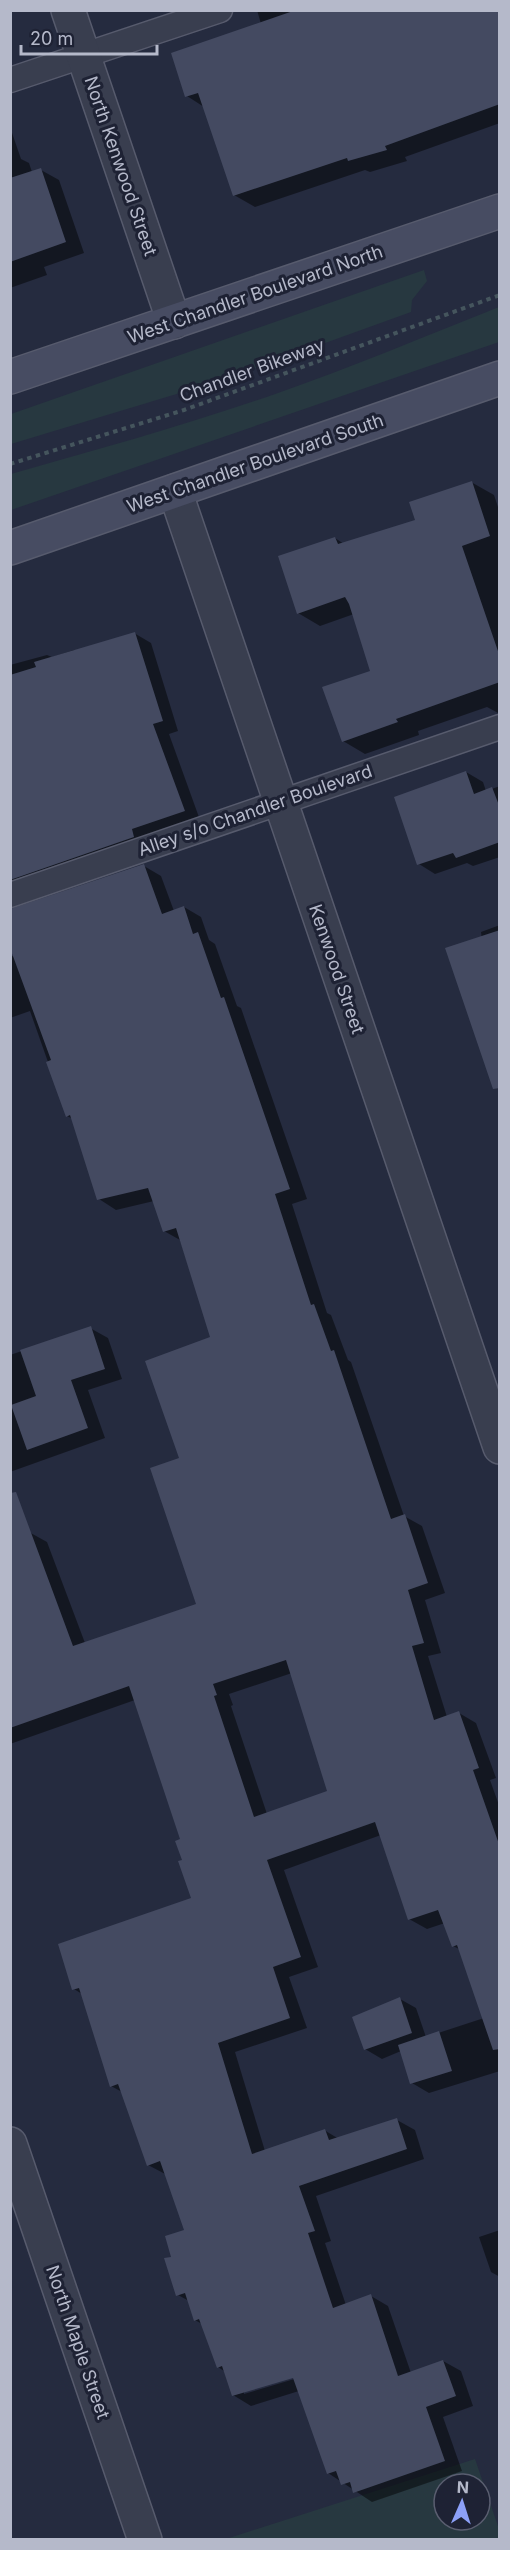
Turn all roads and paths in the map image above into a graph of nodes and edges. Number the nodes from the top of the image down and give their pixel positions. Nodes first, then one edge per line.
1 (68, 10) edge
2 (220, 10) edge
3 (83, 56) junction
4 (10, 81) edge
5 (500, 211) edge
6 (500, 295) edge
7 (174, 322) junction
8 (10, 377) edge
9 (500, 378) edge
10 (10, 464) edge
11 (176, 491) junction
12 (10, 548) edge
13 (500, 727) edge
14 (280, 801) junction
15 (10, 895) edge
16 (500, 1447) edge
17 (10, 2144) edge
18 (145, 2540) edge

1 - 3 street, North Kenwood Street
2 - 3 lane
3 - 4 lane
3 - 7 street, North Kenwood Street
5 - 7 main road, West Chandler Boulevard North
6 - 10 path, Chandler Bikeway
7 - 8 main road, West Chandler Boulevard North
9 - 11 main road, West Chandler Boulevard South
11 - 12 main road, West Chandler Boulevard South
11 - 14 street, Kenwood Street
13 - 14 lane, Alley s/o Chandler Boulevard
14 - 15 lane, Alley s/o Chandler Boulevard
14 - 16 street, Kenwood Street
17 - 18 street, North Maple Street

